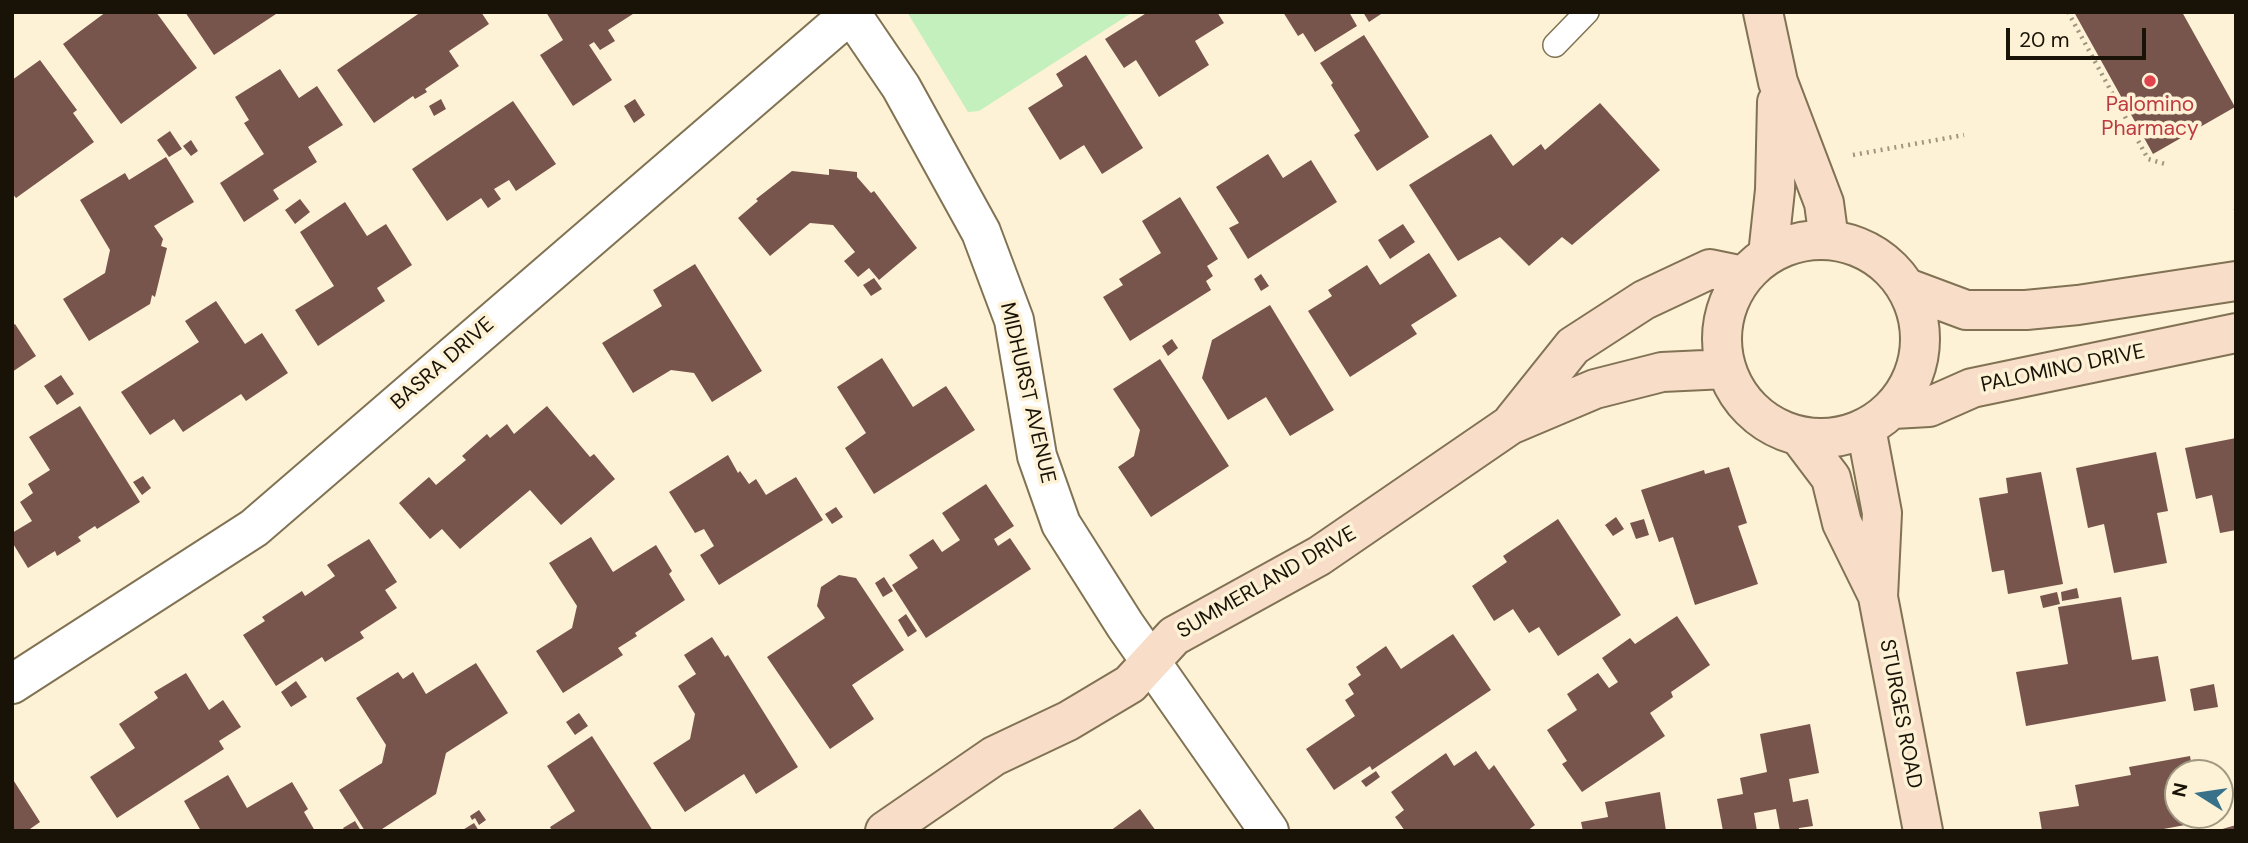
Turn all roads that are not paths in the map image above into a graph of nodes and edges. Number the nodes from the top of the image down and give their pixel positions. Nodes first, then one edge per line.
1 (1587, 12) edge
2 (1763, 12) edge
3 (850, 13) edge
4 (1555, 45) dead end
5 (1778, 82) junction
6 (1829, 240) junction
7 (1756, 265) junction
8 (2236, 281) edge
9 (1907, 288) junction
10 (2236, 333) edge
11 (1726, 369) junction
12 (1880, 419) junction
13 (1510, 425) junction
14 (1800, 437) junction
15 (1878, 597) junction
16 (1150, 660) junction
17 (12, 684) edge
18 (885, 831) edge
19 (1269, 831) edge
20 (1923, 831) edge

1 - 4 lane
2 - 5 main road
3 - 16 street, MIDHURST AVENUE
3 - 17 street, BASRA DRIVE
5 - 6 main road
5 - 7 main road
6 - 7 main road
6 - 9 main road
7 - 11 main road
7 - 13 main road, SUMMERLAND DRIVE
8 - 9 main road
9 - 12 main road
10 - 12 main road, PALOMINO DRIVE
11 - 13 main road, SUMMERLAND DRIVE
11 - 14 main road
12 - 14 main road
12 - 15 main road, STURGES ROAD
13 - 16 main road, SUMMERLAND DRIVE
14 - 15 main road, STURGES ROAD
15 - 20 main road, STURGES ROAD
16 - 18 main road, SUMMERLAND DRIVE
16 - 19 street, MIDHURST AVENUE

